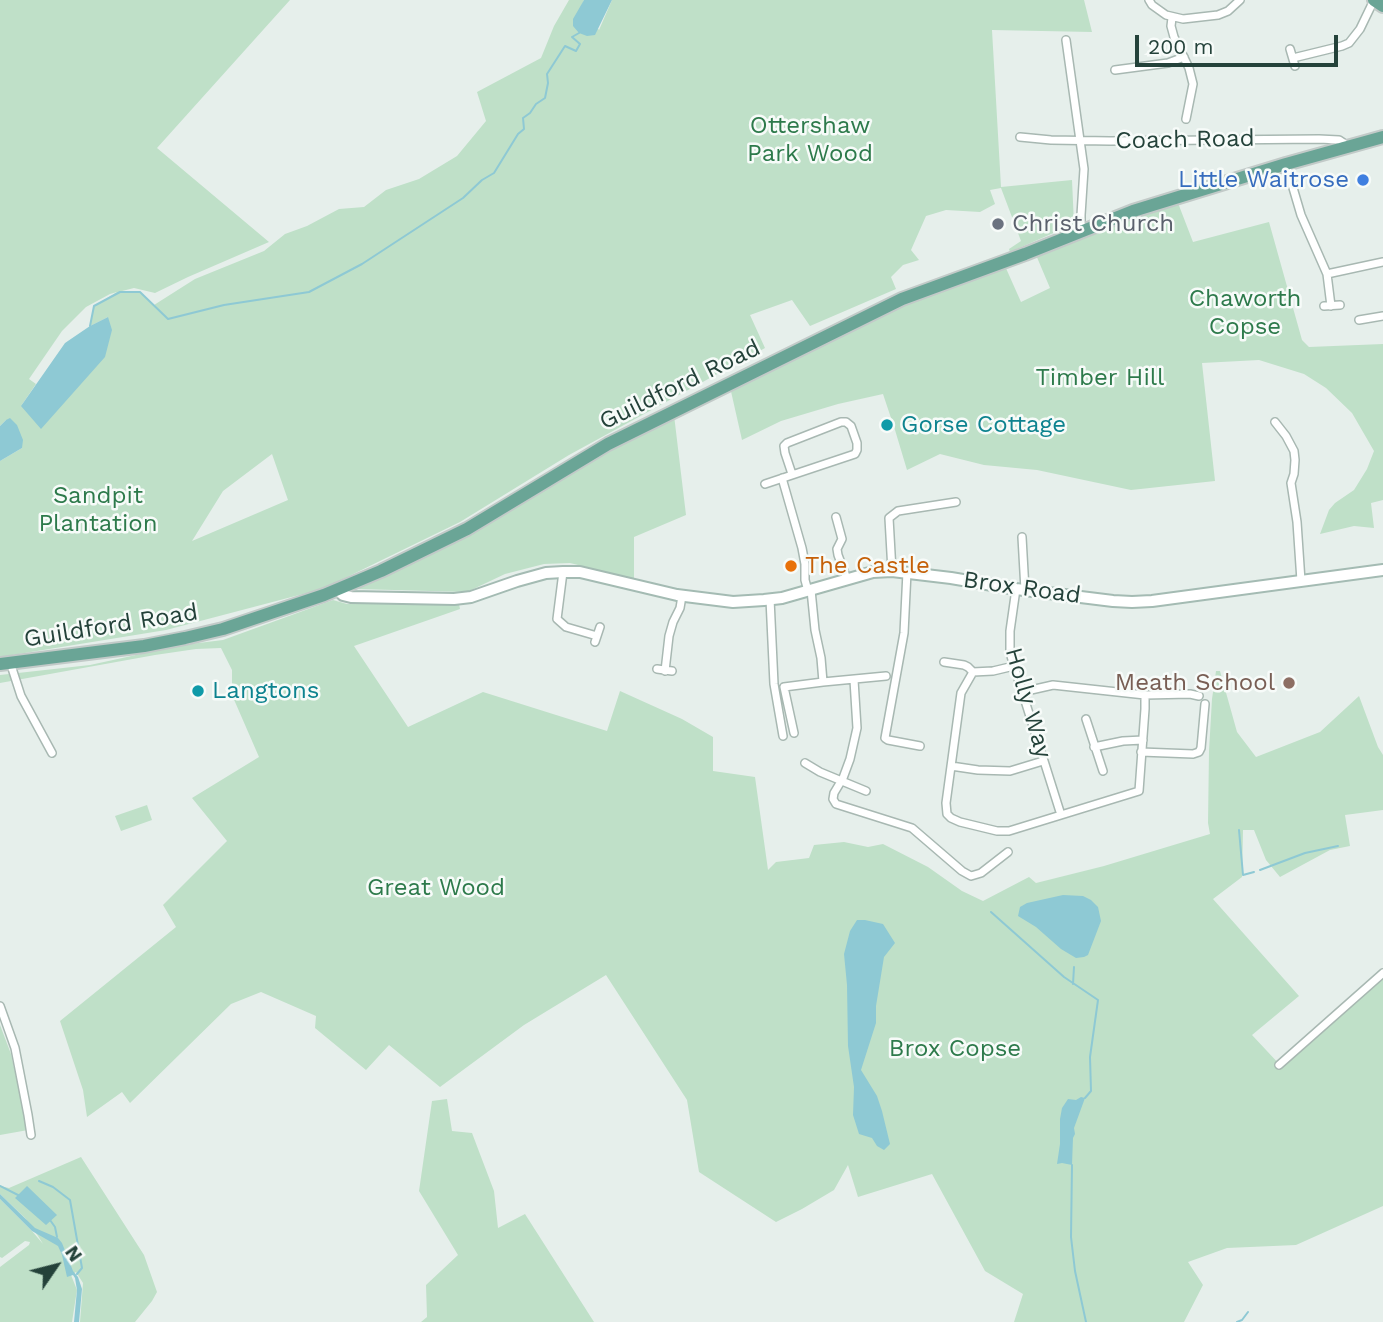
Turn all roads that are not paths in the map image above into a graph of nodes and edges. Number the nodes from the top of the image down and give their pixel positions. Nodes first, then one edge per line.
1 (1149, 0) edge
2 (1240, 0) edge
3 (1374, 0) edge
4 (1383, 6) edge
5 (1172, 18) junction
6 (1066, 40) dead end
7 (1290, 49) dead end
8 (1184, 57) junction
9 (1125, 69) junction
10 (1115, 70) dead end
11 (1126, 78) dead end
12 (1185, 119) dead end
13 (1020, 137) dead end
14 (1383, 137) edge
15 (1080, 141) junction
16 (1348, 146) junction
17 (1286, 164) junction
18 (1084, 230) junction
19 (1383, 262) edge
20 (1327, 274) junction
21 (1332, 306) dead end
22 (1383, 316) edge
23 (1359, 320) dead end
24 (1275, 422) dead end
25 (792, 474) junction
26 (782, 478) junction
27 (765, 484) dead end
28 (956, 502) dead end
29 (836, 517) dead end
30 (1020, 539) dead end
31 (1383, 570) edge
32 (892, 571) junction
33 (563, 572) junction
34 (907, 572) junction
35 (846, 579) junction
36 (1301, 581) junction
37 (337, 589) junction
38 (809, 590) junction
39 (1021, 590) junction
40 (682, 596) junction
41 (770, 600) junction
42 (600, 627) dead end
43 (944, 662) dead end
44 (5, 663) edge
45 (1014, 666) junction
46 (664, 670) dead end
47 (972, 672) junction
48 (886, 676) dead end
49 (854, 680) junction
50 (823, 682) junction
51 (1022, 692) junction
52 (1145, 695) junction
53 (1199, 696) dead end
54 (1205, 704) dead end
55 (1086, 719) dead end
56 (794, 733) dead end
57 (783, 736) dead end
58 (1143, 740) junction
59 (920, 746) dead end
60 (1094, 747) junction
61 (1141, 752) junction
62 (52, 753) dead end
63 (1044, 761) junction
64 (806, 762) dead end
65 (951, 766) junction
66 (1103, 771) dead end
67 (842, 781) junction
68 (866, 791) dead end
69 (1139, 791) junction
70 (1142, 800) dead end
71 (1061, 816) junction
72 (1008, 852) dead end
73 (1383, 973) edge
74 (0, 1006) edge
75 (1279, 1065) dead end
76 (31, 1135) dead end

1 - 5 street
2 - 5 street
3 - 4 main road
3 - 7 street
5 - 8 street
6 - 15 street
8 - 9 street
8 - 12 street
9 - 10 street
9 - 11 street
13 - 15 street, Coach Road
14 - 16 main road, Guildford Road
15 - 16 street, Coach Road
15 - 18 street
16 - 17 main road, Guildford Road
17 - 18 main road, Guildford Road
17 - 20 street
18 - 37 main road, Guildford Road
19 - 20 street
20 - 21 street
22 - 23 street
24 - 36 street
25 - 25 street
25 - 26 street
26 - 27 street
26 - 38 street
28 - 32 street
29 - 35 street
30 - 39 street, Holly Way
31 - 36 street, Brox Road
32 - 34 street, Brox Road
32 - 35 street, Brox Road
33 - 37 street, Brox Road
33 - 40 street, Brox Road
33 - 42 street
34 - 39 street, Brox Road
34 - 59 street
35 - 38 street, Brox Road
36 - 39 street, Brox Road
37 - 44 main road, Guildford Road
38 - 41 street, Brox Road
38 - 50 street
39 - 45 street, Holly Way
40 - 41 street, Brox Road
40 - 46 street
41 - 57 street
43 - 47 street
44 - 62 street
45 - 47 street
45 - 51 street, Holly Way
47 - 65 street
48 - 49 street
49 - 50 street
49 - 67 street
50 - 56 street
51 - 52 street
51 - 63 street, Holly Way
52 - 53 street
52 - 58 street
54 - 61 street
55 - 60 street
58 - 60 street
58 - 61 street
60 - 66 street
61 - 69 street
63 - 65 street
63 - 71 street, Holly Way
64 - 67 street
65 - 71 street
67 - 68 street
67 - 72 street
69 - 70 street
69 - 71 street
73 - 75 street
74 - 76 street

